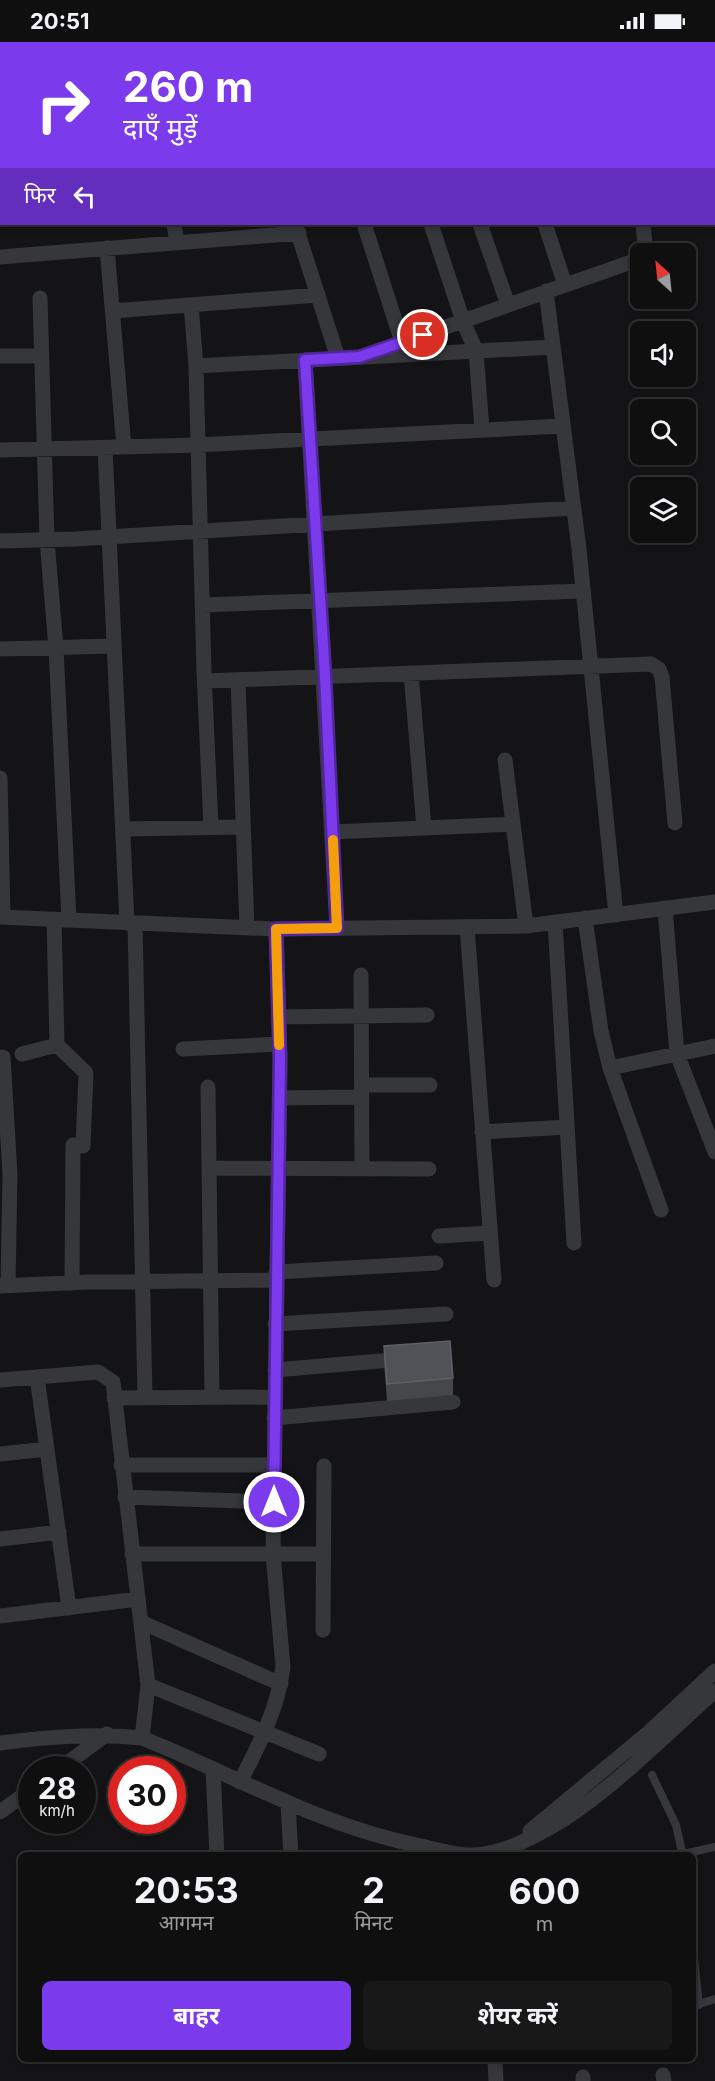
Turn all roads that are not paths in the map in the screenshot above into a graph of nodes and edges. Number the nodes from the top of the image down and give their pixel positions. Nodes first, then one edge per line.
1 (174, 225) edge
2 (364, 225) edge
3 (430, 225) edge
4 (480, 225) edge
5 (545, 225) edge
6 (642, 225) edge
7 (297, 228) edge
8 (177, 243) junction
9 (645, 243) edge
10 (107, 248) junction
11 (0, 257) edge
12 (630, 262) edge
13 (565, 285) junction
14 (546, 291) junction
15 (318, 295) junction
16 (40, 298) dead end
17 (191, 305) junction
18 (508, 305) junction
19 (113, 311) junction
20 (463, 321) junction
21 (402, 342) junction
22 (553, 347) junction
23 (477, 351) junction
24 (0, 356) edge
25 (42, 356) junction
26 (359, 357) junction
27 (338, 358) junction
28 (305, 360) junction
29 (196, 366) junction
30 (563, 426) junction
31 (482, 430) junction
32 (310, 440) junction
33 (198, 445) junction
34 (124, 447) junction
35 (105, 448) junction
36 (45, 449) junction
37 (0, 450) edge
38 (574, 508) junction
39 (315, 525) junction
40 (200, 529) junction
41 (109, 536) junction
42 (47, 540) junction
43 (0, 541) edge
44 (583, 591) junction
45 (320, 600) junction
46 (202, 605) junction
47 (114, 646) junction
48 (57, 648) junction
49 (0, 649) edge
50 (591, 665) junction
51 (411, 673) junction
52 (325, 676) junction
53 (238, 680) junction
54 (205, 681) junction
55 (505, 760) dead end
56 (0, 778) edge
57 (675, 823) dead end
58 (513, 824) junction
59 (212, 827) junction
60 (243, 827) junction
61 (424, 828) junction
62 (123, 830) junction
63 (332, 832) junction
64 (715, 902) edge
65 (665, 908) junction
66 (616, 915) junction
67 (2, 917) edge
68 (585, 918) junction
69 (62, 920) junction
70 (555, 922) junction
71 (131, 923) junction
72 (526, 926) junction
73 (467, 927) junction
74 (247, 928) junction
75 (337, 928) junction
76 (276, 929) junction
77 (361, 975) dead end
78 (427, 1015) dead end
79 (361, 1016) junction
80 (279, 1017) junction
81 (279, 1044) junction
82 (57, 1045) junction
83 (715, 1046) edge
84 (183, 1048) dead end
85 (22, 1054) dead end
86 (677, 1054) junction
87 (3, 1057) dead end
88 (610, 1068) junction
89 (430, 1085) dead end
90 (208, 1087) dead end
91 (362, 1091) junction
92 (279, 1098) junction
93 (567, 1127) junction
94 (482, 1132) junction
95 (715, 1152) edge
96 (209, 1168) junction
97 (278, 1168) junction
98 (362, 1168) junction
99 (429, 1168) dead end
100 (661, 1210) dead end
101 (490, 1233) junction
102 (440, 1236) dead end
103 (574, 1243) dead end
104 (436, 1263) dead end
105 (276, 1276) junction
106 (212, 1280) junction
107 (494, 1280) dead end
108 (142, 1281) junction
109 (72, 1282) junction
110 (4, 1286) edge
111 (446, 1314) dead end
112 (275, 1324) junction
113 (418, 1358) edge
114 (275, 1370) junction
115 (37, 1377) junction
116 (0, 1380) edge
117 (212, 1397) junction
118 (274, 1397) junction
119 (114, 1398) junction
120 (145, 1398) junction
121 (453, 1402) dead end
122 (274, 1418) junction
123 (47, 1449) junction
124 (0, 1454) edge
125 (121, 1465) junction
126 (274, 1465) junction
127 (324, 1466) dead end
128 (125, 1497) junction
129 (274, 1502) junction
130 (59, 1532) junction
131 (0, 1539) edge
132 (132, 1554) junction
133 (273, 1554) junction
134 (323, 1554) junction
135 (138, 1599) junction
136 (69, 1608) junction
137 (0, 1616) edge
138 (141, 1622) junction
139 (323, 1630) dead end
140 (715, 1671) edge
141 (281, 1684) junction
142 (148, 1685) junction
143 (715, 1691) edge
144 (265, 1732) junction
145 (107, 1734) junction
146 (142, 1738) junction
147 (0, 1743) edge
148 (319, 1754) dead end
149 (77, 1756) edge
150 (213, 1769) junction
151 (652, 1775) dead end
152 (240, 1782) junction
153 (18, 1799) edge
154 (288, 1804) junction
155 (0, 1812) edge
156 (520, 1843) junction
157 (715, 1847) edge
158 (217, 1852) edge
159 (291, 1852) edge
160 (454, 1852) edge
161 (490, 1852) edge
162 (682, 1852) edge
163 (695, 1852) edge
164 (715, 1999) edge
165 (696, 2006) edge
166 (495, 2062) edge
167 (496, 2081) edge

1 - 8 street
2 - 21 street
3 - 20 street
4 - 18 street
5 - 13 street
6 - 9 street
7 - 8 street
7 - 15 street
8 - 10 street
10 - 11 street
10 - 19 street
12 - 13 street
13 - 14 street
14 - 18 street
14 - 22 street
15 - 17 street
15 - 27 street
16 - 25 street
17 - 19 street
17 - 29 street
18 - 20 street
19 - 34 street
20 - 21 street
20 - 23 street
21 - 26 street
22 - 23 street
22 - 30 street
23 - 26 street
23 - 31 street
24 - 25 street
25 - 36 street
26 - 27 street
27 - 28 street
28 - 29 street
28 - 32 street
29 - 33 street
30 - 31 street
30 - 38 street
31 - 32 street
32 - 33 street
32 - 39 street
33 - 34 street
33 - 40 street
34 - 35 street
35 - 36 street
35 - 41 street
36 - 37 street
36 - 42 street
38 - 39 street
38 - 44 street
39 - 40 street
39 - 45 street
40 - 41 street
40 - 46 street
41 - 42 street
41 - 47 street
42 - 43 street
42 - 48 street
44 - 45 street
44 - 50 street
45 - 46 street
45 - 52 street
46 - 54 street
47 - 48 street
47 - 62 street
48 - 49 street
48 - 69 street
50 - 51 street
50 - 57 street
50 - 66 street
51 - 52 street
51 - 61 street
52 - 53 street
52 - 63 street
53 - 54 street
53 - 60 street
54 - 59 street
55 - 58 street
56 - 67 street
58 - 61 street
58 - 72 street
59 - 60 street
59 - 62 street
60 - 74 street
61 - 63 street
62 - 71 street
63 - 75 street
64 - 65 street
65 - 66 street
65 - 86 street
66 - 68 street
67 - 69 street
68 - 70 street
68 - 88 street
69 - 71 street
69 - 82 street
70 - 72 street
70 - 93 street
71 - 74 street
71 - 108 street
72 - 73 street
73 - 75 street
73 - 94 street
74 - 76 street
75 - 76 street
76 - 80 street
77 - 79 street
78 - 79 street
79 - 80 street
79 - 91 street
80 - 81 street
81 - 84 street
81 - 92 street
82 - 85 street
82 - 109 street
83 - 86 street
86 - 88 street
86 - 95 street
87 - 110 street
88 - 100 street
89 - 91 street
90 - 96 street
91 - 92 street
91 - 98 street
92 - 97 street
93 - 94 street
93 - 103 street
94 - 101 street
96 - 97 street
96 - 106 street
97 - 98 street
97 - 105 street
98 - 99 street
101 - 102 street
101 - 107 street
104 - 105 street
105 - 106 street
105 - 112 street
106 - 108 street
106 - 117 street
108 - 109 street
108 - 120 street
109 - 110 street
111 - 112 street
112 - 114 street
113 - 114 street
114 - 118 street
115 - 116 street
115 - 119 street
115 - 123 street
117 - 118 street
117 - 120 street
118 - 122 street
119 - 120 street
119 - 125 street
121 - 122 street
122 - 126 street
123 - 124 street
123 - 130 street
125 - 126 street
125 - 128 street
126 - 129 street
127 - 134 street
128 - 129 street
128 - 132 street
129 - 133 street
130 - 131 street
130 - 136 street
132 - 133 street
132 - 135 street
133 - 134 street
133 - 141 street
134 - 139 street
135 - 136 street
135 - 138 street
136 - 137 street
138 - 141 street
138 - 142 street
140 - 156 street
141 - 144 street
142 - 144 street
142 - 146 street
143 - 156 street
144 - 148 street
144 - 152 street
145 - 146 street
145 - 147 street
145 - 149 street
146 - 150 street
150 - 152 street
150 - 158 street
151 - 162 lane
152 - 154 street
153 - 155 street
154 - 159 street
154 - 160 street
156 - 161 street
157 - 163 lane
164 - 165 lane
166 - 167 street

